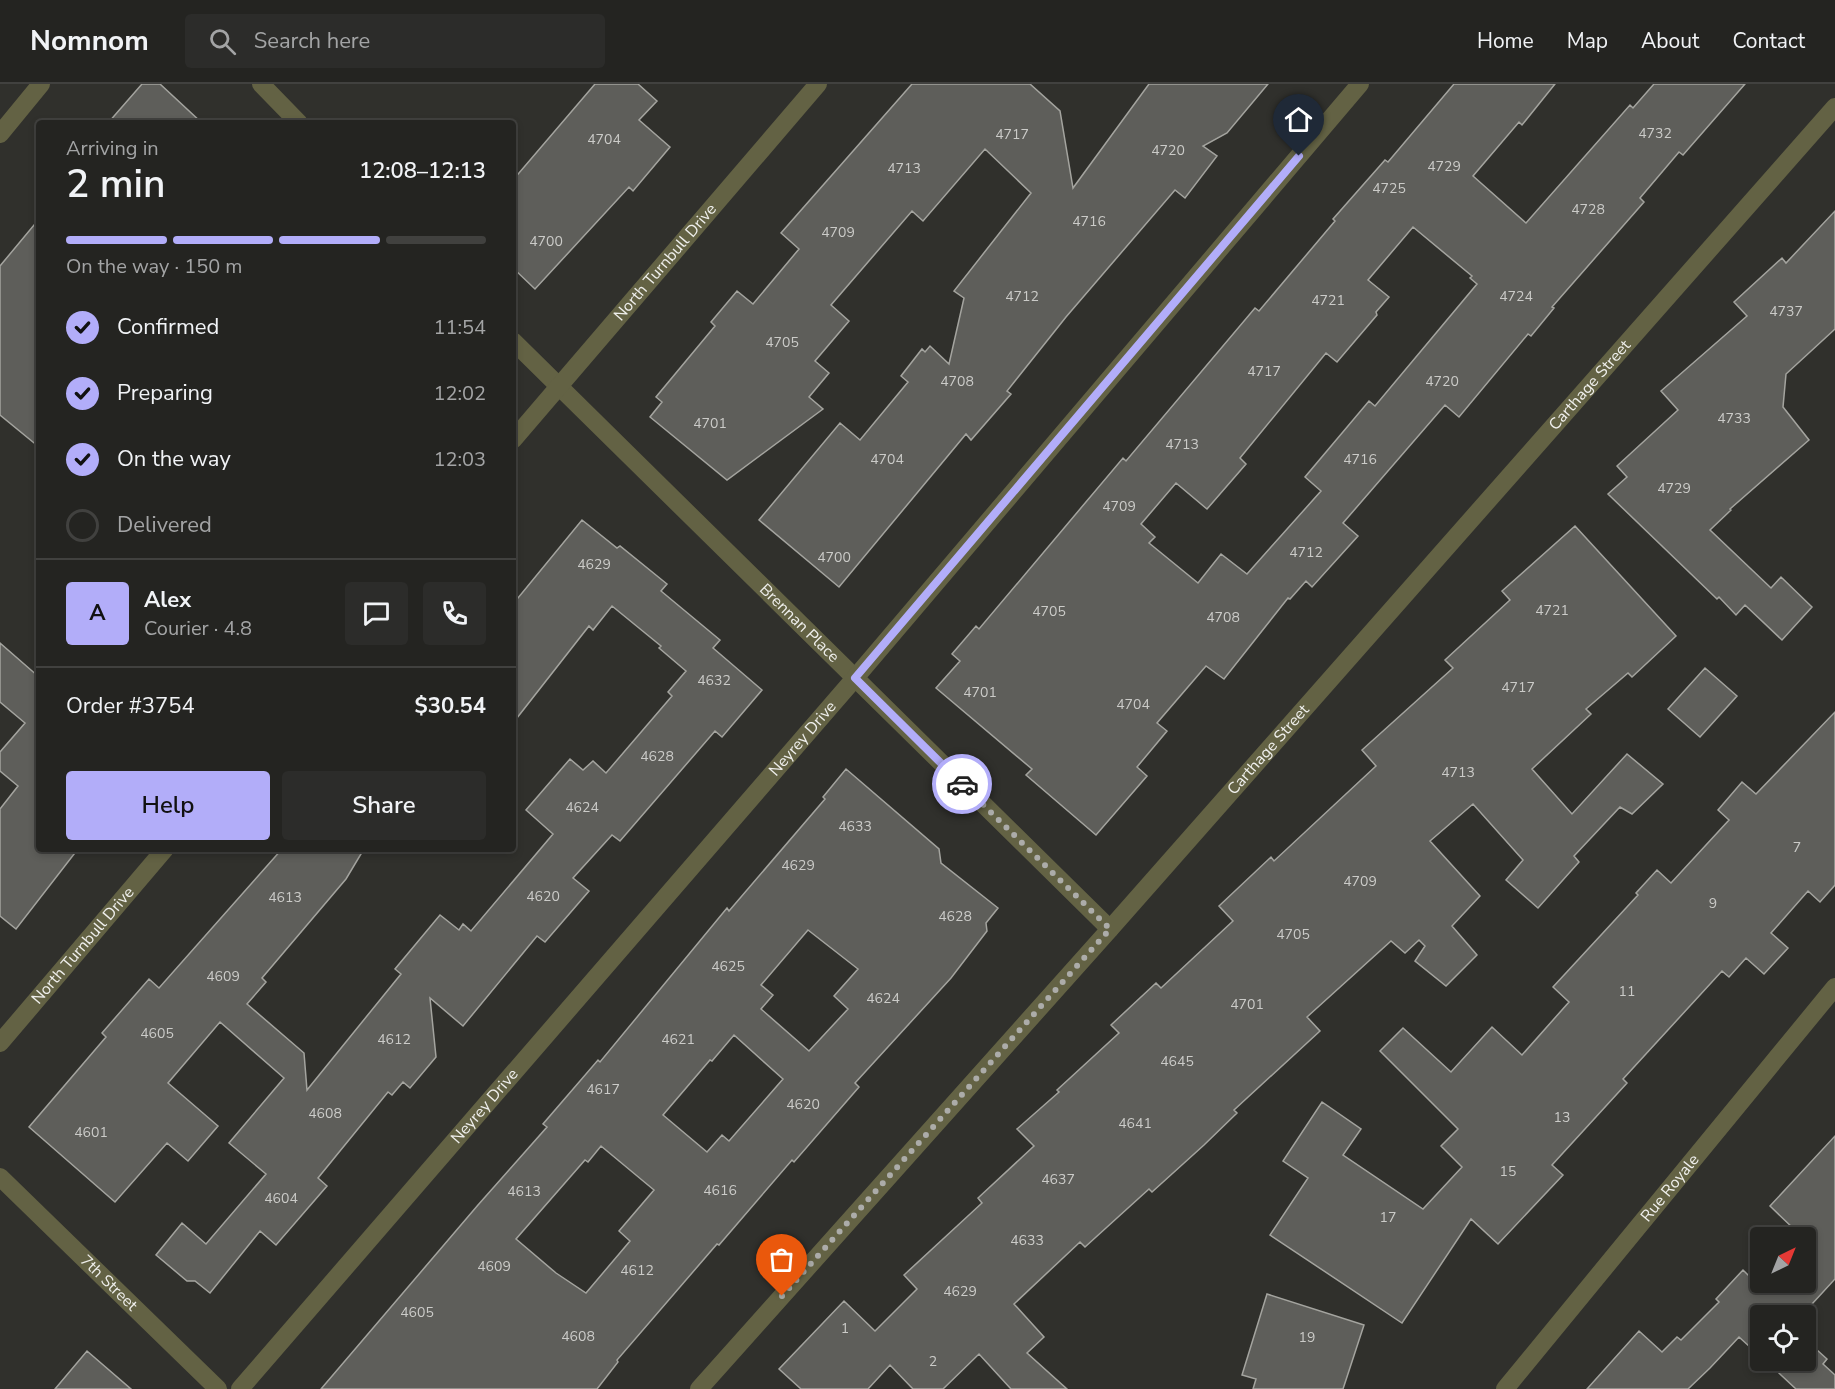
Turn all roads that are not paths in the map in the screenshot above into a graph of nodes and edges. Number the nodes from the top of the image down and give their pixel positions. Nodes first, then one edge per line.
1 (41, 84) edge
2 (261, 84) edge
3 (818, 84) edge
4 (1360, 84) edge
5 (1835, 108) edge
6 (296, 120) edge
7 (0, 134) edge
8 (516, 344) edge
9 (558, 387) junction
10 (516, 436) edge
11 (855, 678) junction
12 (162, 852) edge
13 (1110, 929) junction
14 (1835, 987) edge
15 (0, 1043) edge
16 (0, 1177) edge
17 (704, 1387) edge
18 (218, 1389) edge
19 (240, 1389) edge
20 (1505, 1389) edge

1 - 7 street
2 - 6 street
3 - 9 street, North Turnbull Drive
4 - 11 street, Neyrey Drive
5 - 13 street, Carthage Street
8 - 9 street, Brennan Place
9 - 10 street, North Turnbull Drive
9 - 11 street, Brennan Place
11 - 13 street, Brennan Place
11 - 19 street, Neyrey Drive
12 - 15 street, North Turnbull Drive
13 - 17 street, Carthage Street
14 - 20 street, Rue Royale
16 - 18 street, 7th Street

